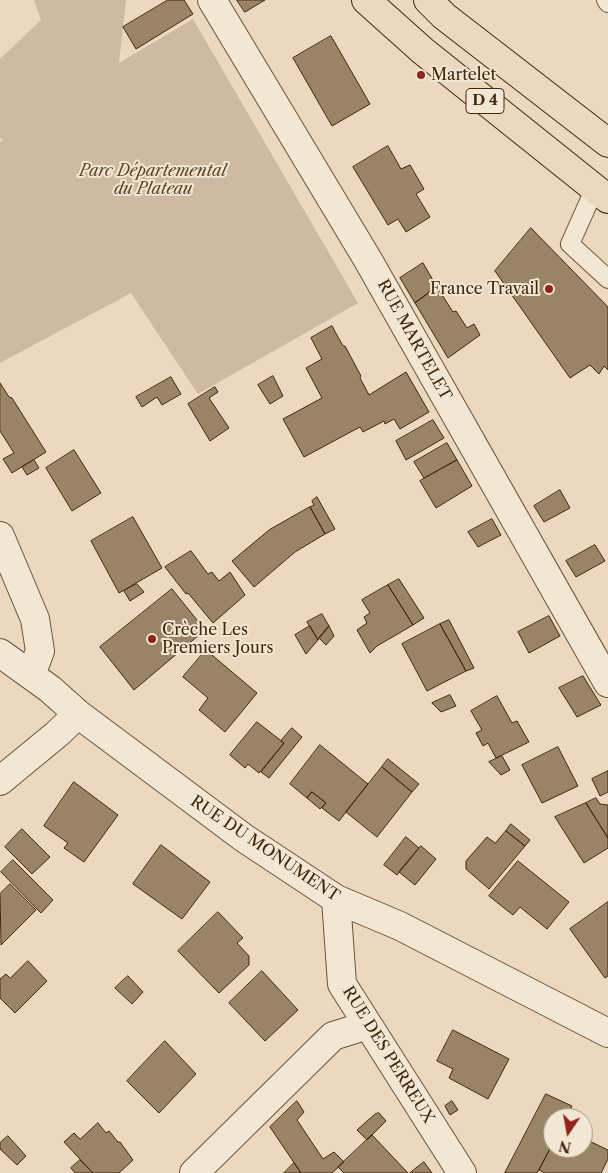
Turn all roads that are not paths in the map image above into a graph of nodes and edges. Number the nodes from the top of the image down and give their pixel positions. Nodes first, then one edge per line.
1 (212, 0) edge
2 (366, 0) edge
3 (428, 0) edge
4 (608, 142) edge
5 (601, 194) edge
6 (608, 279) edge
7 (0, 536) edge
8 (0, 653) edge
9 (31, 675) junction
10 (608, 683) edge
11 (78, 714) junction
12 (0, 781) edge
13 (336, 899) junction
14 (368, 1025) junction
15 (608, 1033) edge
16 (194, 1173) edge
17 (462, 1173) edge

1 - 10 street, RUE MARTELET
2 - 5 main road, D 4
3 - 4 main road, D 4
5 - 6 lane
7 - 9 street
8 - 9 street, RUE DU MONUMENT
9 - 11 street, RUE DU MONUMENT
11 - 12 street
11 - 13 street, RUE DU MONUMENT
13 - 14 street, RUE DES PERREUX
13 - 15 street, RUE DU MONUMENT
14 - 16 street
14 - 17 street, RUE DES PERREUX

